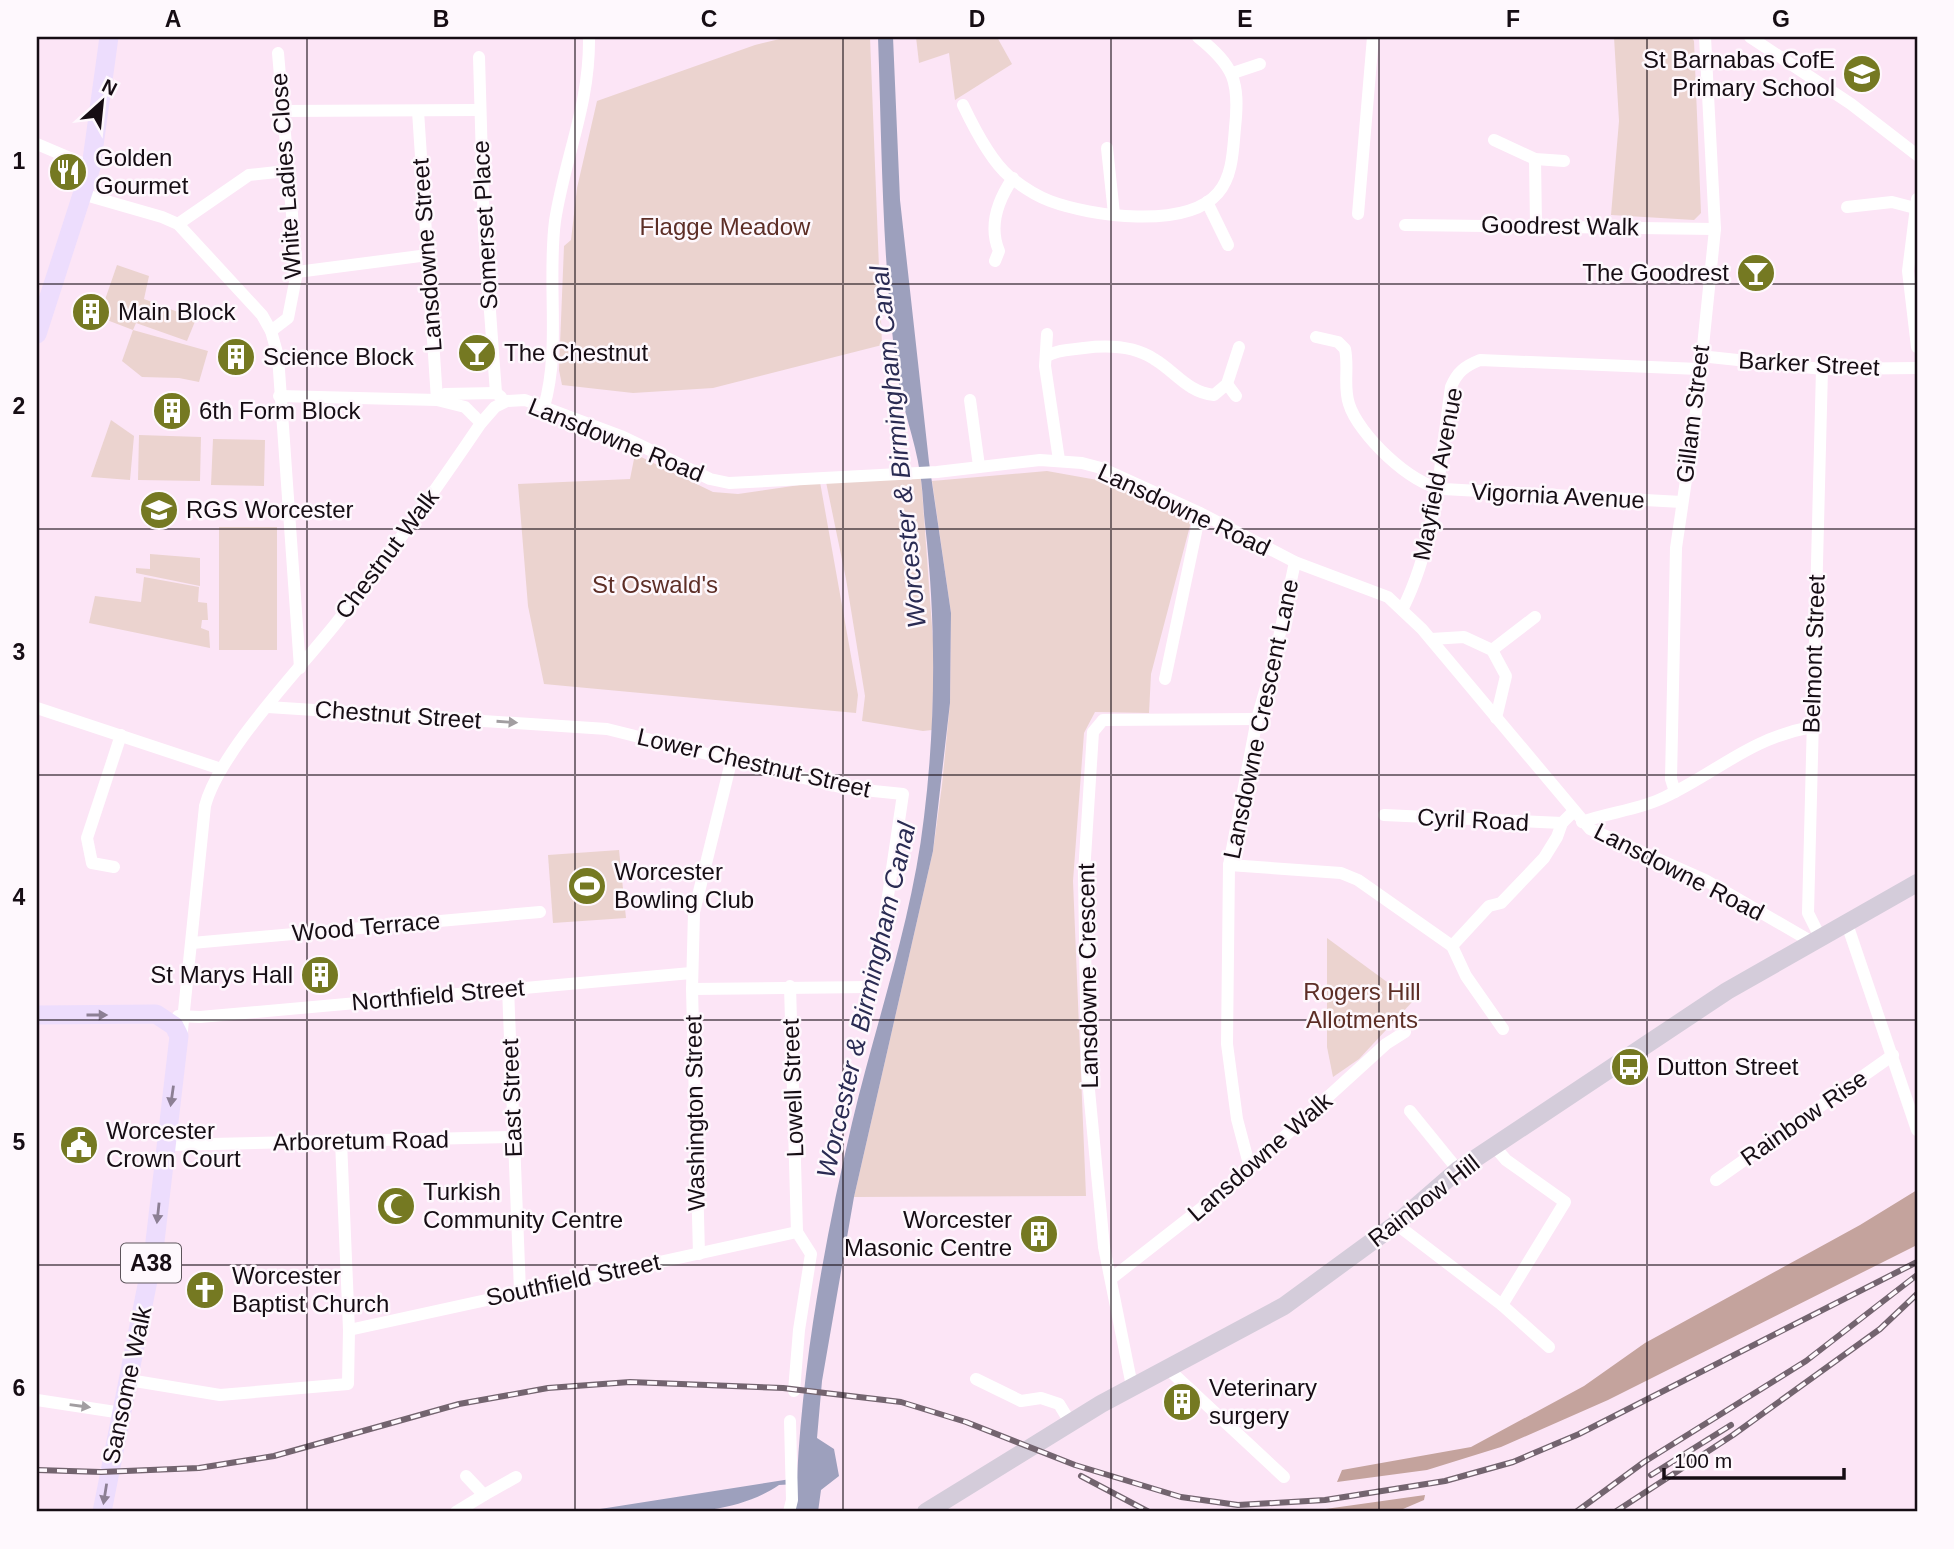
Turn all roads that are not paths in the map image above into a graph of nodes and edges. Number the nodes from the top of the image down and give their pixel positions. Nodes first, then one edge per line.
1 (109, 37) edge
2 (589, 37) edge
3 (1198, 37) edge
4 (1373, 37) edge
5 (1705, 37) edge
6 (1750, 37) edge
7 (278, 53) dead end
8 (479, 57) dead end
9 (1261, 64) dead end
10 (1233, 73) junction
11 (963, 105) dead end
12 (478, 110) junction
13 (281, 111) junction
14 (418, 111) junction
15 (1494, 139) dead end
16 (37, 144) edge
17 (1107, 148) dead end
18 (1917, 155) edge
19 (1535, 159) junction
20 (1564, 161) dead end
21 (91, 167) junction
22 (286, 171) junction
23 (1013, 178) junction
24 (82, 194) junction
25 (1208, 202) junction
26 (1916, 204) edge
27 (1847, 207) dead end
28 (1114, 214) junction
29 (1358, 215) dead end
30 (178, 224) junction
31 (1405, 225) dead end
32 (1536, 225) junction
33 (1715, 229) junction
34 (1227, 245) dead end
35 (428, 255) junction
36 (995, 261) dead end
37 (297, 272) junction
38 (271, 331) junction
39 (37, 334) edge
40 (1047, 334) dead end
41 (1316, 337) dead end
42 (1239, 347) dead end
43 (1917, 347) edge
44 (1047, 356) junction
45 (1700, 363) junction
46 (1917, 368) edge
47 (1822, 369) junction
48 (1227, 384) junction
49 (496, 393) junction
50 (279, 396) junction
51 (1236, 397) dead end
52 (437, 400) junction
53 (970, 400) dead end
54 (507, 401) junction
55 (544, 407) junction
56 (481, 423) junction
57 (1059, 460) junction
58 (979, 466) junction
59 (1436, 489) junction
60 (1682, 502) junction
61 (1200, 513) junction
62 (1295, 562) junction
63 (1403, 608) junction
64 (1535, 617) dead end
65 (299, 628) junction
66 (1431, 639) junction
67 (320, 643) junction
68 (1492, 650) junction
69 (300, 668) junction
70 (1165, 679) dead end
71 (268, 707) junction
72 (37, 708) edge
73 (1496, 718) junction
74 (1257, 719) junction
75 (1811, 727) junction
76 (607, 730) joint
77 (121, 735) junction
78 (731, 762) junction
79 (221, 769) junction
80 (1675, 792) junction
81 (1573, 811) junction
82 (1384, 815) dead end
83 (1582, 822) junction
84 (1562, 823) junction
85 (1229, 865) junction
86 (114, 867) dead end
87 (1914, 882) edge
88 (540, 912) dead end
89 (1847, 924) junction
90 (883, 930) dead end
91 (1816, 939) junction
92 (192, 943) junction
93 (1452, 946) junction
94 (691, 973) junction
95 (790, 986) junction
96 (869, 987) dead end
97 (508, 988) junction
98 (692, 989) junction
99 (156, 1014) junction
100 (37, 1015) edge
101 (186, 1016) junction
102 (1503, 1028) dead end
103 (1405, 1032) dead end
104 (179, 1048) junction
105 (1893, 1055) junction
106 (1917, 1082) edge
107 (1906, 1091) junction
108 (1410, 1111) dead end
109 (1917, 1130) edge
110 (513, 1137) junction
111 (341, 1141) junction
112 (166, 1145) junction
113 (1495, 1147) junction
114 (1250, 1168) junction
115 (1458, 1170) junction
116 (1716, 1180) dead end
117 (1396, 1224) junction
118 (797, 1232) junction
119 (699, 1254) junction
120 (1112, 1278) junction
121 (520, 1291) junction
122 (1503, 1305) junction
123 (349, 1329) junction
124 (1549, 1347) dead end
125 (1167, 1368) junction
126 (976, 1379) dead end
127 (129, 1380) junction
128 (1132, 1386) junction
129 (794, 1391) dead end
130 (37, 1400) edge
131 (122, 1413) junction
132 (790, 1421) dead end
133 (1070, 1422) junction
134 (466, 1476) dead end
135 (516, 1477) dead end
136 (1284, 1477) dead end
137 (484, 1495) junction
138 (791, 1506) edge
139 (102, 1512) edge
140 (456, 1512) edge
141 (926, 1512) edge

1 - 21 main road
2 - 55 street
3 - 10 street
4 - 29 street
5 - 33 street, Gillam Street
6 - 18 street
7 - 13 street, White Ladies Close
8 - 12 street, Somerset Place
9 - 10 street
10 - 25 street
11 - 23 street
12 - 14 street
12 - 49 street, Somerset Place
13 - 14 street
13 - 22 street, White Ladies Close
14 - 35 street, Lansdowne Street
15 - 19 street
16 - 21 street
17 - 28 street
19 - 20 street
19 - 32 street
21 - 24 main road
22 - 30 street
22 - 37 street, White Ladies Close
23 - 28 street
23 - 36 street
24 - 30 street
24 - 39 main road
25 - 28 street
25 - 34 street
26 - 27 street
26 - 43 street
30 - 38 street
31 - 32 street, Goodrest Walk
32 - 33 street, Goodrest Walk
33 - 45 street, Gillam Street
35 - 37 street
35 - 52 street, Lansdowne Street
37 - 38 street, White Ladies Close
38 - 50 street
40 - 44 street
41 - 59 street, Vigornia Avenue
42 - 48 street
44 - 48 street
44 - 57 street
45 - 47 street, Barker Street
45 - 59 street, Mayfield Avenue
45 - 60 street, Gillam Street
46 - 47 street, Barker Street
47 - 75 street, Belmont Street
48 - 51 street
49 - 52 street, Lansdowne Road
49 - 54 street, Lansdowne Road
50 - 52 street, Lansdowne Road
50 - 65 street
52 - 56 street, Lansdowne Road
53 - 58 street
54 - 55 street, Lansdowne Road
54 - 56 street, Chestnut Walk
55 - 58 street, Lansdowne Road
56 - 67 street, Chestnut Walk
57 - 58 street, Lansdowne Road
57 - 61 street, Lansdowne Road
59 - 60 street, Vigornia Avenue
59 - 63 street, Mayfield Avenue
60 - 80 street, Gillam Street
61 - 62 street, Lansdowne Road
61 - 70 street
62 - 63 street, Lansdowne Road
62 - 74 street, Lansdowne Crescent Lane
63 - 66 street, Lansdowne Road
64 - 68 street
65 - 67 street
65 - 69 street
66 - 68 street
66 - 73 street, Lansdowne Road
67 - 69 street, Chestnut Walk
68 - 73 street
69 - 71 street, Chestnut Walk
71 -> 76 street, Chestnut Street
71 - 79 street
72 - 77 street
73 - 81 street, Lansdowne Road
74 - 85 street, Lansdowne Crescent Lane
74 - 120 street, Lansdowne Crescent
75 - 80 street
75 - 91 street, Belmont Street
76 - 78 street, Lower Chestnut Street
77 - 79 street
77 - 86 street
78 - 90 street, Lower Chestnut Street
78 - 94 street, Washington Street
79 - 92 street, Sansome Walk
80 - 83 street
81 - 83 street, Lansdowne Road
81 - 84 street
82 - 84 street, Cyril Road
83 - 91 street, Lansdowne Road
84 - 93 street
85 - 93 street
85 - 114 street, Lansdowne Crescent Lane
87 - 89 main road, Rainbow Hill
88 - 92 street, Wood Terrace
89 - 91 main road, Rainbow Hill
89 - 105 street
91 - 113 main road, Rainbow Hill
92 - 101 street, Sansome Walk
93 - 102 street
94 - 97 street, Northfield Street
94 - 98 street, Washington Street
95 - 96 street
95 - 98 street
95 - 118 street, Lowell Street
97 - 101 street, Northfield Street
97 - 110 street, East Street
98 - 119 street, Washington Street
100 -> 99 main road
99 - 101 street, Northfield Street
99 - 104 main road
101 - 104 street, Sansome Walk
103 - 114 street, Lansdowne Walk
104 -> 112 main road, Sansome Walk / A38
105 - 107 street
105 - 116 street, Rainbow Rise
106 - 107 street
107 - 109 street
108 - 115 street
110 - 111 street, Arboretum Road
110 - 121 street, East Street
111 - 112 street, Arboretum Road
111 - 123 street
112 -> 127 main road, Sansome Walk / A38
113 - 115 main road, Rainbow Hill
113 - 122 street
114 - 120 street, Lansdowne Walk
115 - 117 main road, Rainbow Hill
117 - 122 street
117 - 125 main road, Rainbow Hill
118 - 119 street, Southfield Street
118 - 129 street
119 - 121 street, Southfield Street
120 - 128 street, Lansdowne Crescent
121 - 123 street, Southfield Street
122 - 124 street
123 - 127 street
125 - 128 main road, Rainbow Hill
125 - 136 street
126 - 133 street
127 - 131 main road, Sansome Walk / A38
128 - 133 main road, Rainbow Hill
130 -> 131 street
131 -> 139 main road, Sansome Walk / A38
132 - 138 street
133 - 141 main road, Rainbow Hill
134 - 137 street
135 - 137 street
137 - 140 street

